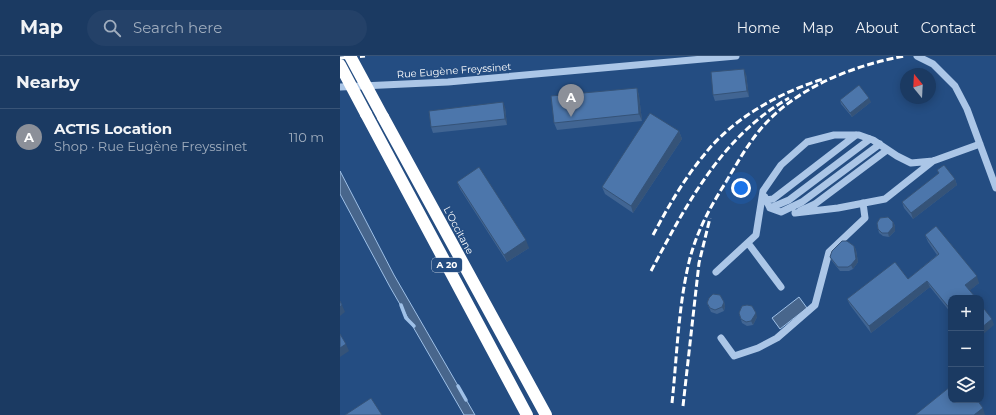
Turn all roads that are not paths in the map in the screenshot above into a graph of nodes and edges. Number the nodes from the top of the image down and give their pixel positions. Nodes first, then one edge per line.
1 (350, 56) edge
2 (736, 56) edge
3 (917, 56) edge
4 (340, 65) edge
5 (340, 87) edge
6 (856, 135) junction
7 (870, 139) junction
8 (880, 144) junction
9 (980, 144) junction
10 (887, 150) junction
11 (933, 161) junction
12 (996, 188) edge
13 (762, 191) junction
14 (766, 200) junction
15 (863, 203) junction
16 (770, 208) junction
17 (781, 212) junction
18 (795, 213) junction
19 (748, 243) junction
20 (716, 272) dead end
21 (781, 287) dead end
22 (721, 338) dead end
23 (527, 415) edge
24 (546, 415) edge

1 - 24 highway, L'Occitane / A 20, bridge
2 - 5 street, Rue Eugène Freyssinet
3 - 9 street
4 - 23 highway, A 20, bridge
6 - 7 street
6 - 13 street
6 - 14 street
7 - 8 street
7 - 16 street
8 - 10 street
8 - 17 street
9 - 11 street
9 - 12 street
10 - 11 street
10 - 18 street
11 - 15 street
13 - 14 street
13 - 19 street
14 - 16 street
15 - 18 street
15 - 22 street
16 - 17 street
17 - 18 street
19 - 20 street
19 - 21 street

